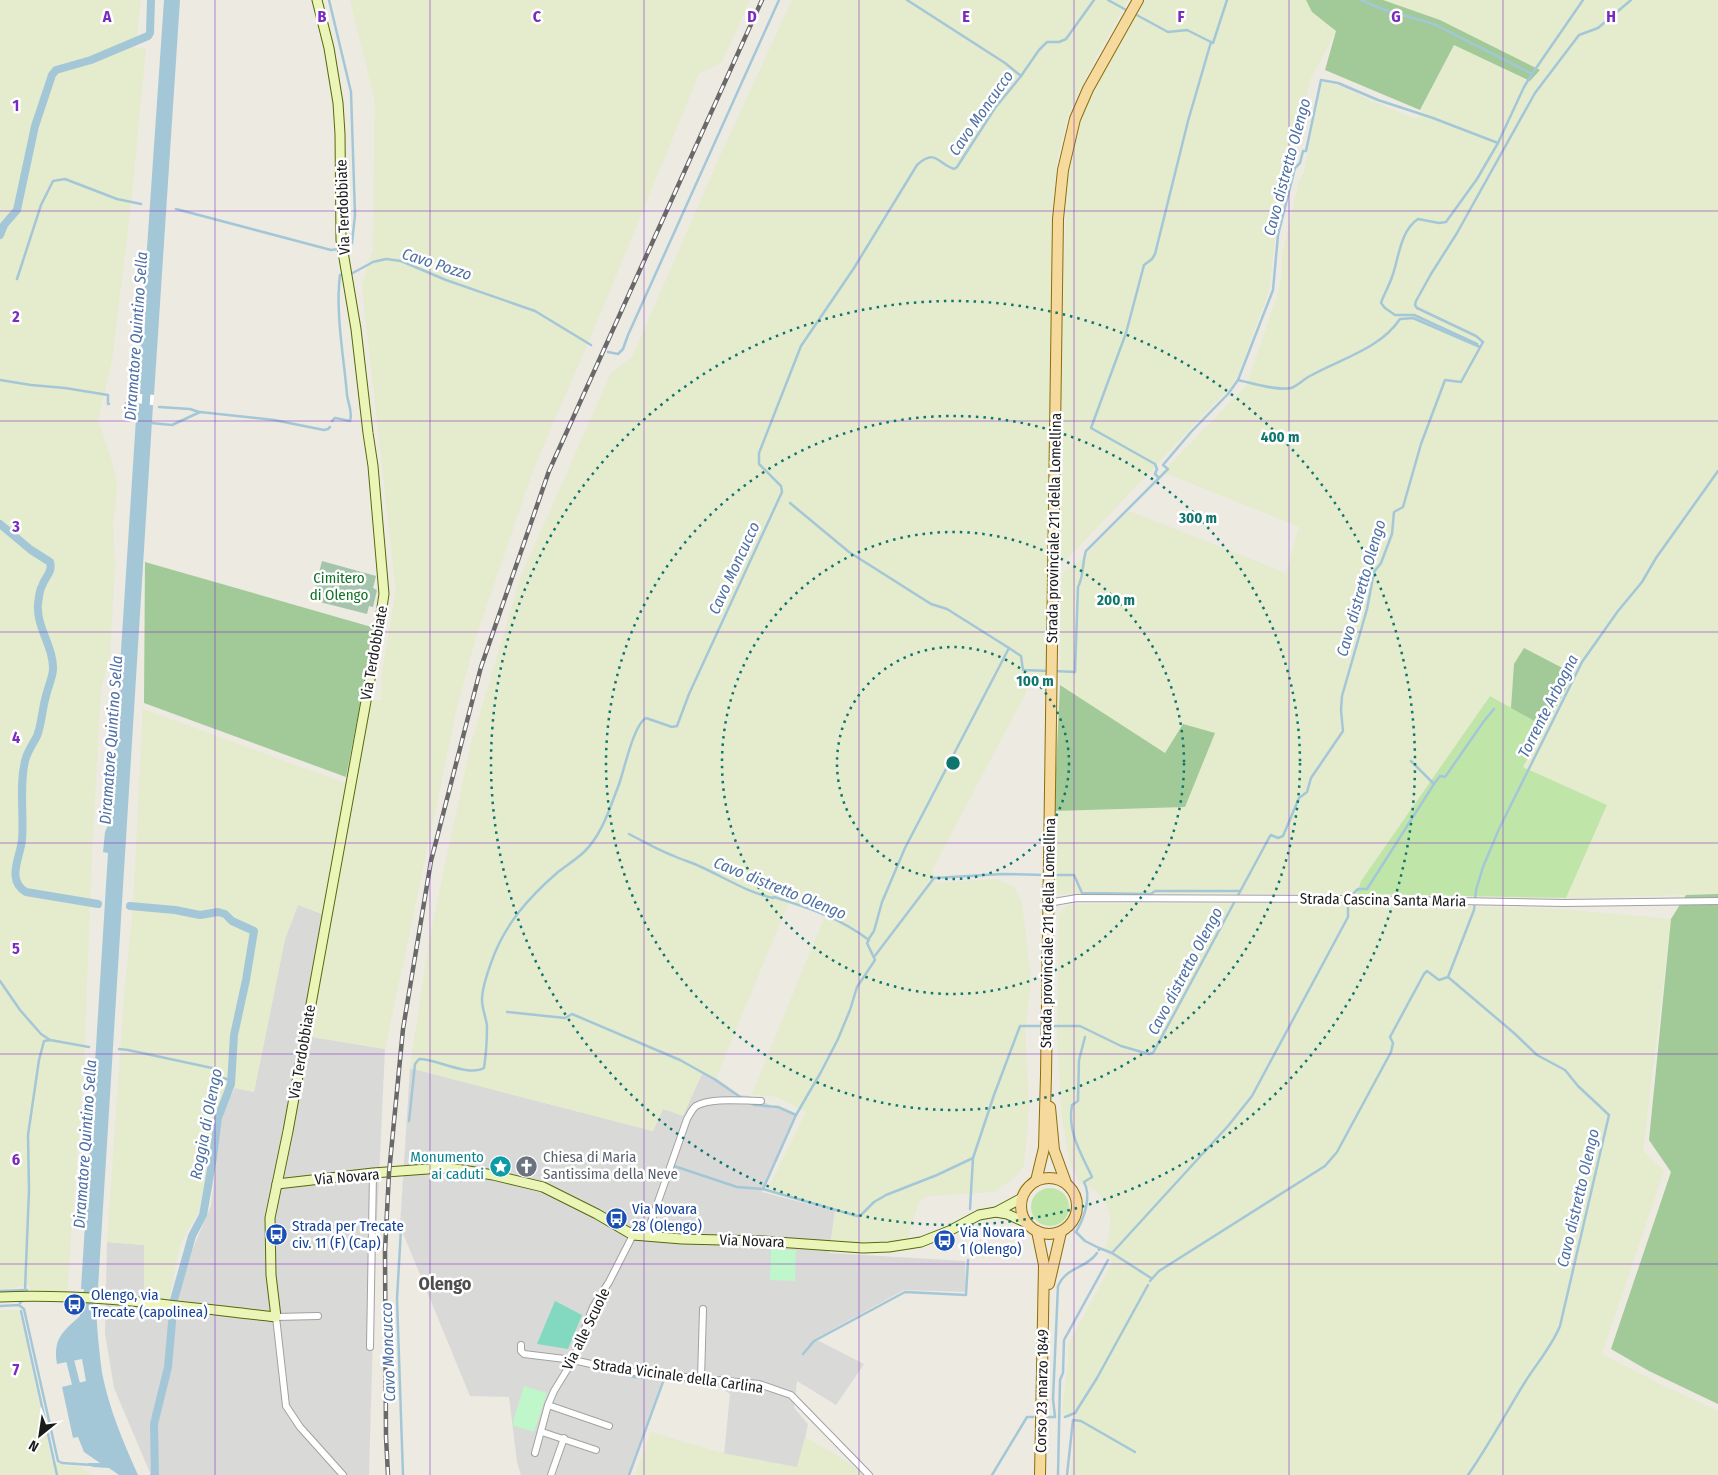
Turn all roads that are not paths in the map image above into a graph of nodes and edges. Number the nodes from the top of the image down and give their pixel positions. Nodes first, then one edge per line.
1 (317, 0) edge
2 (1138, 0) edge
3 (1718, 901) edge
4 (1048, 903) junction
5 (1046, 1074) junction
6 (761, 1101) dead end
7 (374, 1173) junction
8 (1036, 1181) junction
9 (1066, 1183) junction
10 (277, 1184) junction
11 (1022, 1198) junction
12 (996, 1212) junction
13 (1027, 1223) junction
14 (1037, 1231) junction
15 (1061, 1232) junction
16 (633, 1235) junction
17 (646, 1236) junction
18 (0, 1297) edge
19 (1044, 1307) junction
20 (703, 1309) dead end
21 (318, 1316) dead end
22 (276, 1317) junction
23 (520, 1345) dead end
24 (370, 1347) dead end
25 (573, 1360) junction
26 (701, 1379) junction
27 (548, 1405) junction
28 (609, 1426) dead end
29 (542, 1432) junction
30 (564, 1438) junction
31 (596, 1450) dead end
32 (535, 1453) dead end
33 (343, 1475) edge
34 (551, 1475) edge
35 (869, 1475) edge
36 (1040, 1475) edge

1 - 10 main road, Via Terdobbiate
2 - 4 main road, Strada provinciale 211 della Lomellina
3 - 4 street, Strada Cascina Santa Maria
4 - 5 main road, Strada provinciale 211 della Lomellina
5 - 8 main road
5 - 9 main road
6 - 17 street
7 - 10 main road, Via Novara
7 - 16 main road, Via Novara
7 - 24 street
8 - 9 main road
8 - 11 main road
9 - 15 main road
10 - 22 main road, Via Terdobbiate
11 - 12 main road, Via Novara
11 - 13 main road
12 - 13 main road
12 - 17 main road, Via Novara
13 - 14 main road
14 - 15 main road
14 - 19 main road, Corso 23 marzo 1849
15 - 19 main road, Corso 23 marzo 1849
16 - 17 main road, Via Novara
16 - 25 street, Via alle Scuole
18 - 22 main road
19 - 36 main road, Corso 23 marzo 1849
20 - 26 street
21 - 22 street
22 - 33 street
23 - 25 street, Strada Vicinale della Carlina
25 - 26 street, Strada Vicinale della Carlina
25 - 27 street, Via alle Scuole
26 - 35 street, Strada Vicinale della Carlina
27 - 28 street
27 - 29 street, Via alle Scuole
29 - 30 street
29 - 32 street, Via alle Scuole
30 - 31 street
30 - 34 street

